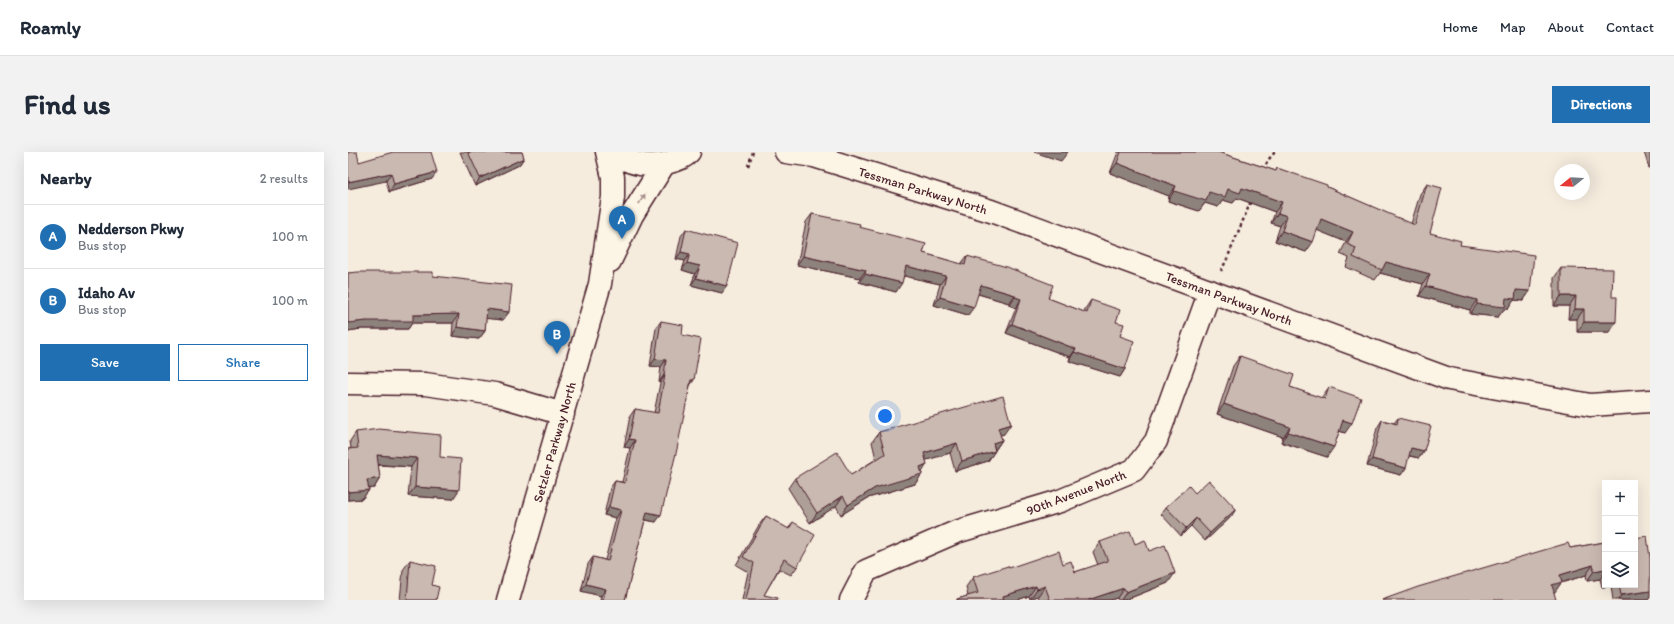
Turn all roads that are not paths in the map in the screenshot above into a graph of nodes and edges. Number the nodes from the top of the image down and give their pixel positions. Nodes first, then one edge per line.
1 (607, 152) edge
2 (612, 152) edge
3 (786, 152) edge
4 (691, 153) edge
5 (810, 154) edge
6 (664, 164) junction
7 (600, 284) junction
8 (1210, 291) junction
9 (348, 383) edge
10 (1650, 401) edge
11 (563, 414) junction
12 (508, 600) edge
13 (851, 600) edge

1 - 7 street, Setzler Parkway North
2 - 6 street
3 - 5 street, Tessman Parkway North
4 - 6 street
5 - 8 street, Tessman Parkway North
7 -> 6 street, Setzler Parkway North
7 - 11 street, Setzler Parkway North
8 - 10 street, Tessman Parkway North
8 - 13 street, 90th Avenue North
9 - 11 street
11 - 12 street, Setzler Parkway North

